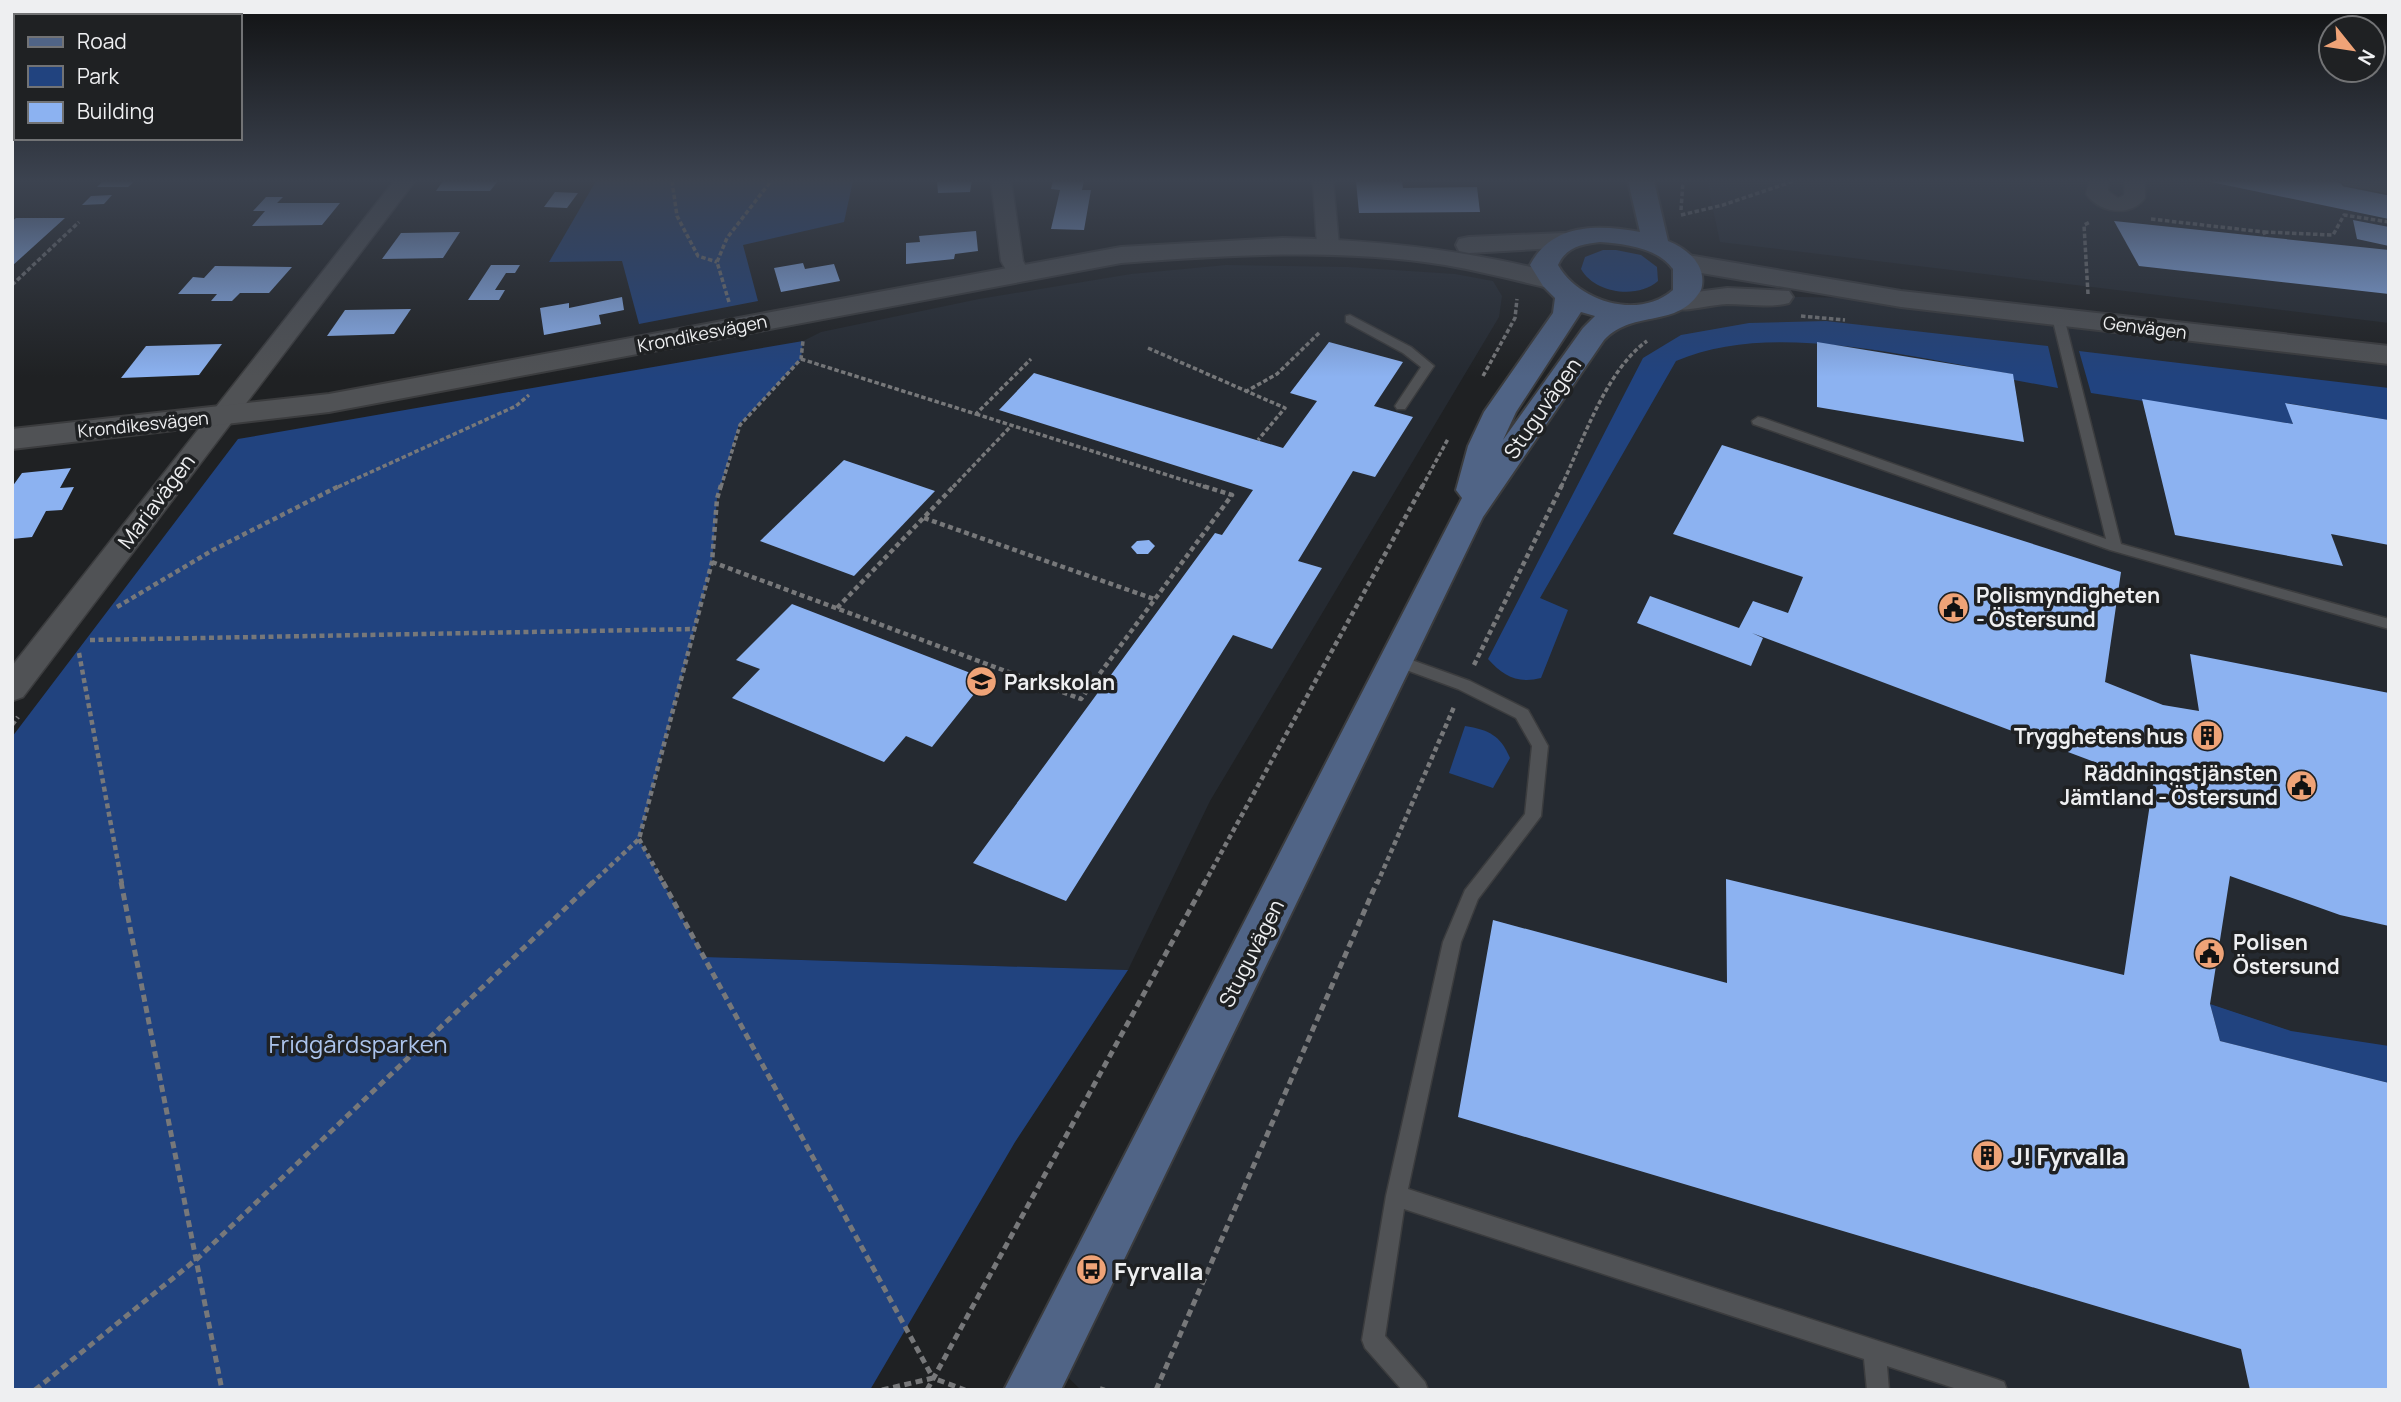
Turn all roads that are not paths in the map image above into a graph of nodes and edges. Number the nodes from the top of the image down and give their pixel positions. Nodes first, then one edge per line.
1 (354, 246) edge
2 (1010, 246) edge
3 (1267, 246) edge
4 (1352, 246) edge
5 (1449, 246) edge
6 (1556, 246) edge
7 (1665, 246) edge
8 (1394, 249) junction
9 (1682, 262) junction
10 (1018, 272) junction
11 (1562, 297) junction
12 (1900, 299) junction
13 (1676, 302) junction
14 (1615, 317) junction
15 (2059, 317) junction
16 (1350, 319) dead end
17 (2389, 355) edge
18 (1402, 406) dead end
19 (224, 414) junction
20 (1758, 421) dead end
21 (12, 439) edge
22 (1467, 515) junction
23 (2115, 547) junction
24 (2389, 624) edge
25 (1395, 660) junction
26 (15, 683) edge
27 (1396, 1196) junction
28 (1875, 1352) junction
29 (1031, 1390) edge
30 (1417, 1390) edge
31 (1878, 1390) edge
32 (1996, 1390) edge

1 - 19 street, Mariavägen
2 - 10 street
3 - 10 street, Krondikesvägen
4 - 8 street, Krondikesvägen
5 - 8 street, Krondikesvägen
6 - 11 main road
7 - 9 main road
8 - 11 street, Krondikesvägen
9 - 12 street, Genvägen
9 - 13 main road
10 - 19 street, Krondikesvägen
11 - 14 main road
11 - 22 main road, Stuguvägen
12 - 13 street, Genvägen
12 - 15 street, Genvägen
13 - 14 main road
14 - 22 main road, Stuguvägen
15 - 17 street, Genvägen
15 - 23 lane
16 - 18 lane
19 - 21 street, Krondikesvägen
19 - 26 street, Mariavägen
20 - 23 lane
22 - 25 main road, Stuguvägen
23 - 24 lane
25 - 27 lane
25 - 29 main road, Stuguvägen
27 - 28 lane
27 - 30 lane
28 - 31 lane
28 - 32 lane

